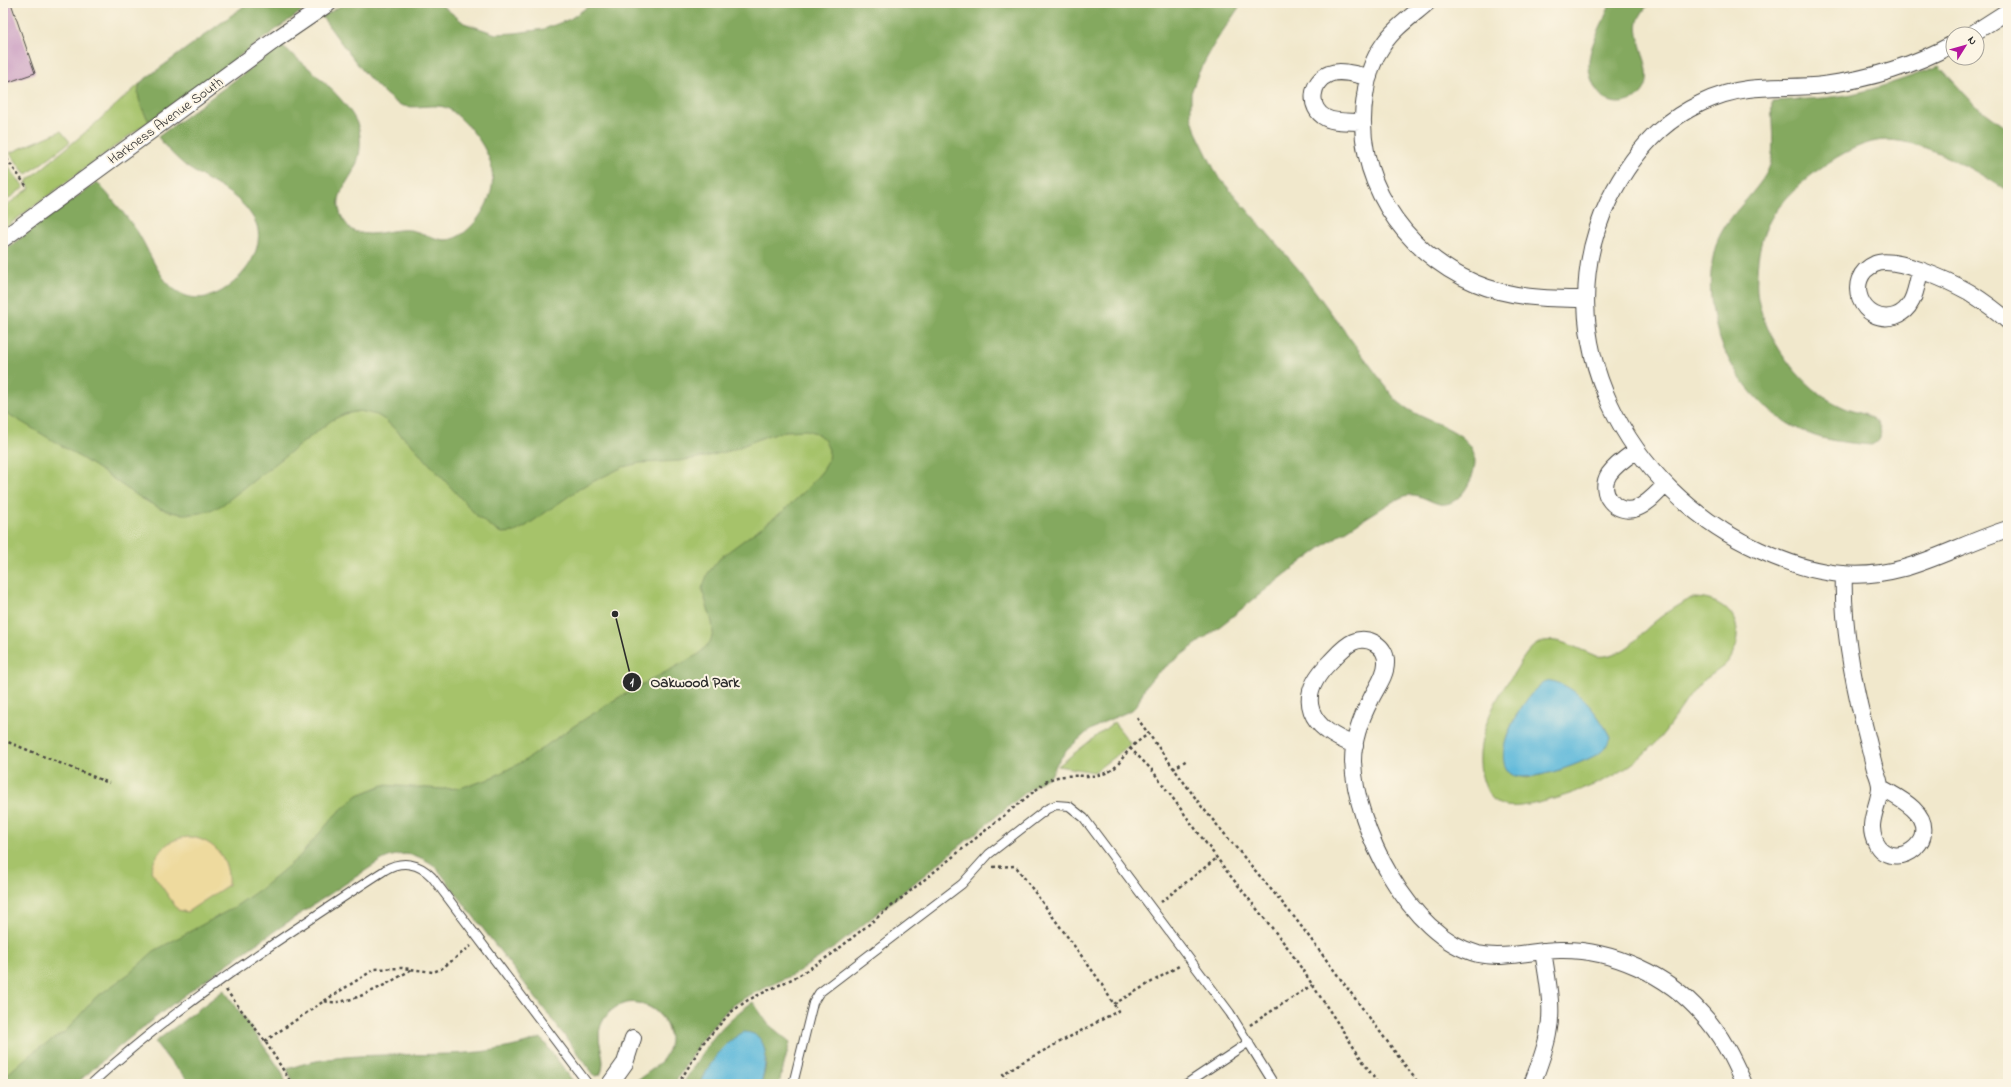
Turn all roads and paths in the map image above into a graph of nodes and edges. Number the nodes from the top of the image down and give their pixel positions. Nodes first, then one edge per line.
1 (328, 3) edge
2 (1427, 3) edge
3 (2008, 12) edge
4 (1985, 26) edge
5 (1945, 48) edge
6 (1369, 77) junction
7 (1363, 122) junction
8 (3, 154) edge
9 (27, 187) dead end
10 (3, 239) edge
11 (1920, 271) dead end
12 (1585, 299) junction
13 (2008, 321) edge
14 (1637, 450) junction
15 (1666, 485) junction
16 (2008, 529) edge
17 (1844, 574) junction
18 (1137, 718) dead end
19 (1149, 734) junction
20 (3, 740) edge
21 (1354, 744) junction
22 (1130, 748) junction
23 (1186, 760) dead end
24 (1173, 769) junction
25 (109, 783) dead end
26 (1880, 786) dead end
27 (1217, 858) junction
28 (983, 861) junction
29 (1152, 909) junction
30 (479, 940) junction
31 (1543, 951) junction
32 (1189, 959) junction
33 (412, 969) junction
34 (220, 982) junction
35 (1312, 985) junction
36 (324, 1001) junction
37 (1114, 1004) junction
38 (1242, 1031) junction
39 (633, 1038) dead end
40 (265, 1041) junction
41 (1249, 1042) junction
42 (91, 1084) edge
43 (292, 1084) edge
44 (588, 1084) edge
45 (610, 1084) edge
46 (678, 1084) edge
47 (793, 1084) edge
48 (1009, 1084) edge
49 (1186, 1084) edge
50 (1274, 1084) edge
51 (1378, 1084) edge
52 (1420, 1084) edge
53 (1532, 1084) edge
54 (1744, 1084) edge

1 - 10 street, Harkness Avenue South
2 - 6 street
3 - 4 street
5 - 12 street
6 - 7 street
6 - 7 street
7 - 12 street
8 - 9 path
11 - 13 street
12 - 14 street
14 - 15 street
14 - 15 street
15 - 17 street
16 - 17 street
17 - 26 street
18 - 19 path
19 - 22 path
19 - 24 path
20 - 25 path
21 - 21 street
21 - 31 street
22 - 27 path
22 - 46 path
23 - 24 path
24 - 52 path
27 - 29 path
27 - 35 path
28 - 29 lane
28 - 37 path
28 - 47 lane
29 - 32 lane
30 - 33 path
30 - 34 lane
30 - 44 lane
31 - 53 street
31 - 54 street
32 - 37 path
32 - 38 lane
33 - 36 path
33 - 36 path
34 - 40 path
34 - 42 lane
35 - 38 path
35 - 51 path
36 - 40 path
37 - 48 path
38 - 41 lane
39 - 45 street
40 - 43 path
41 - 49 lane
41 - 50 lane

